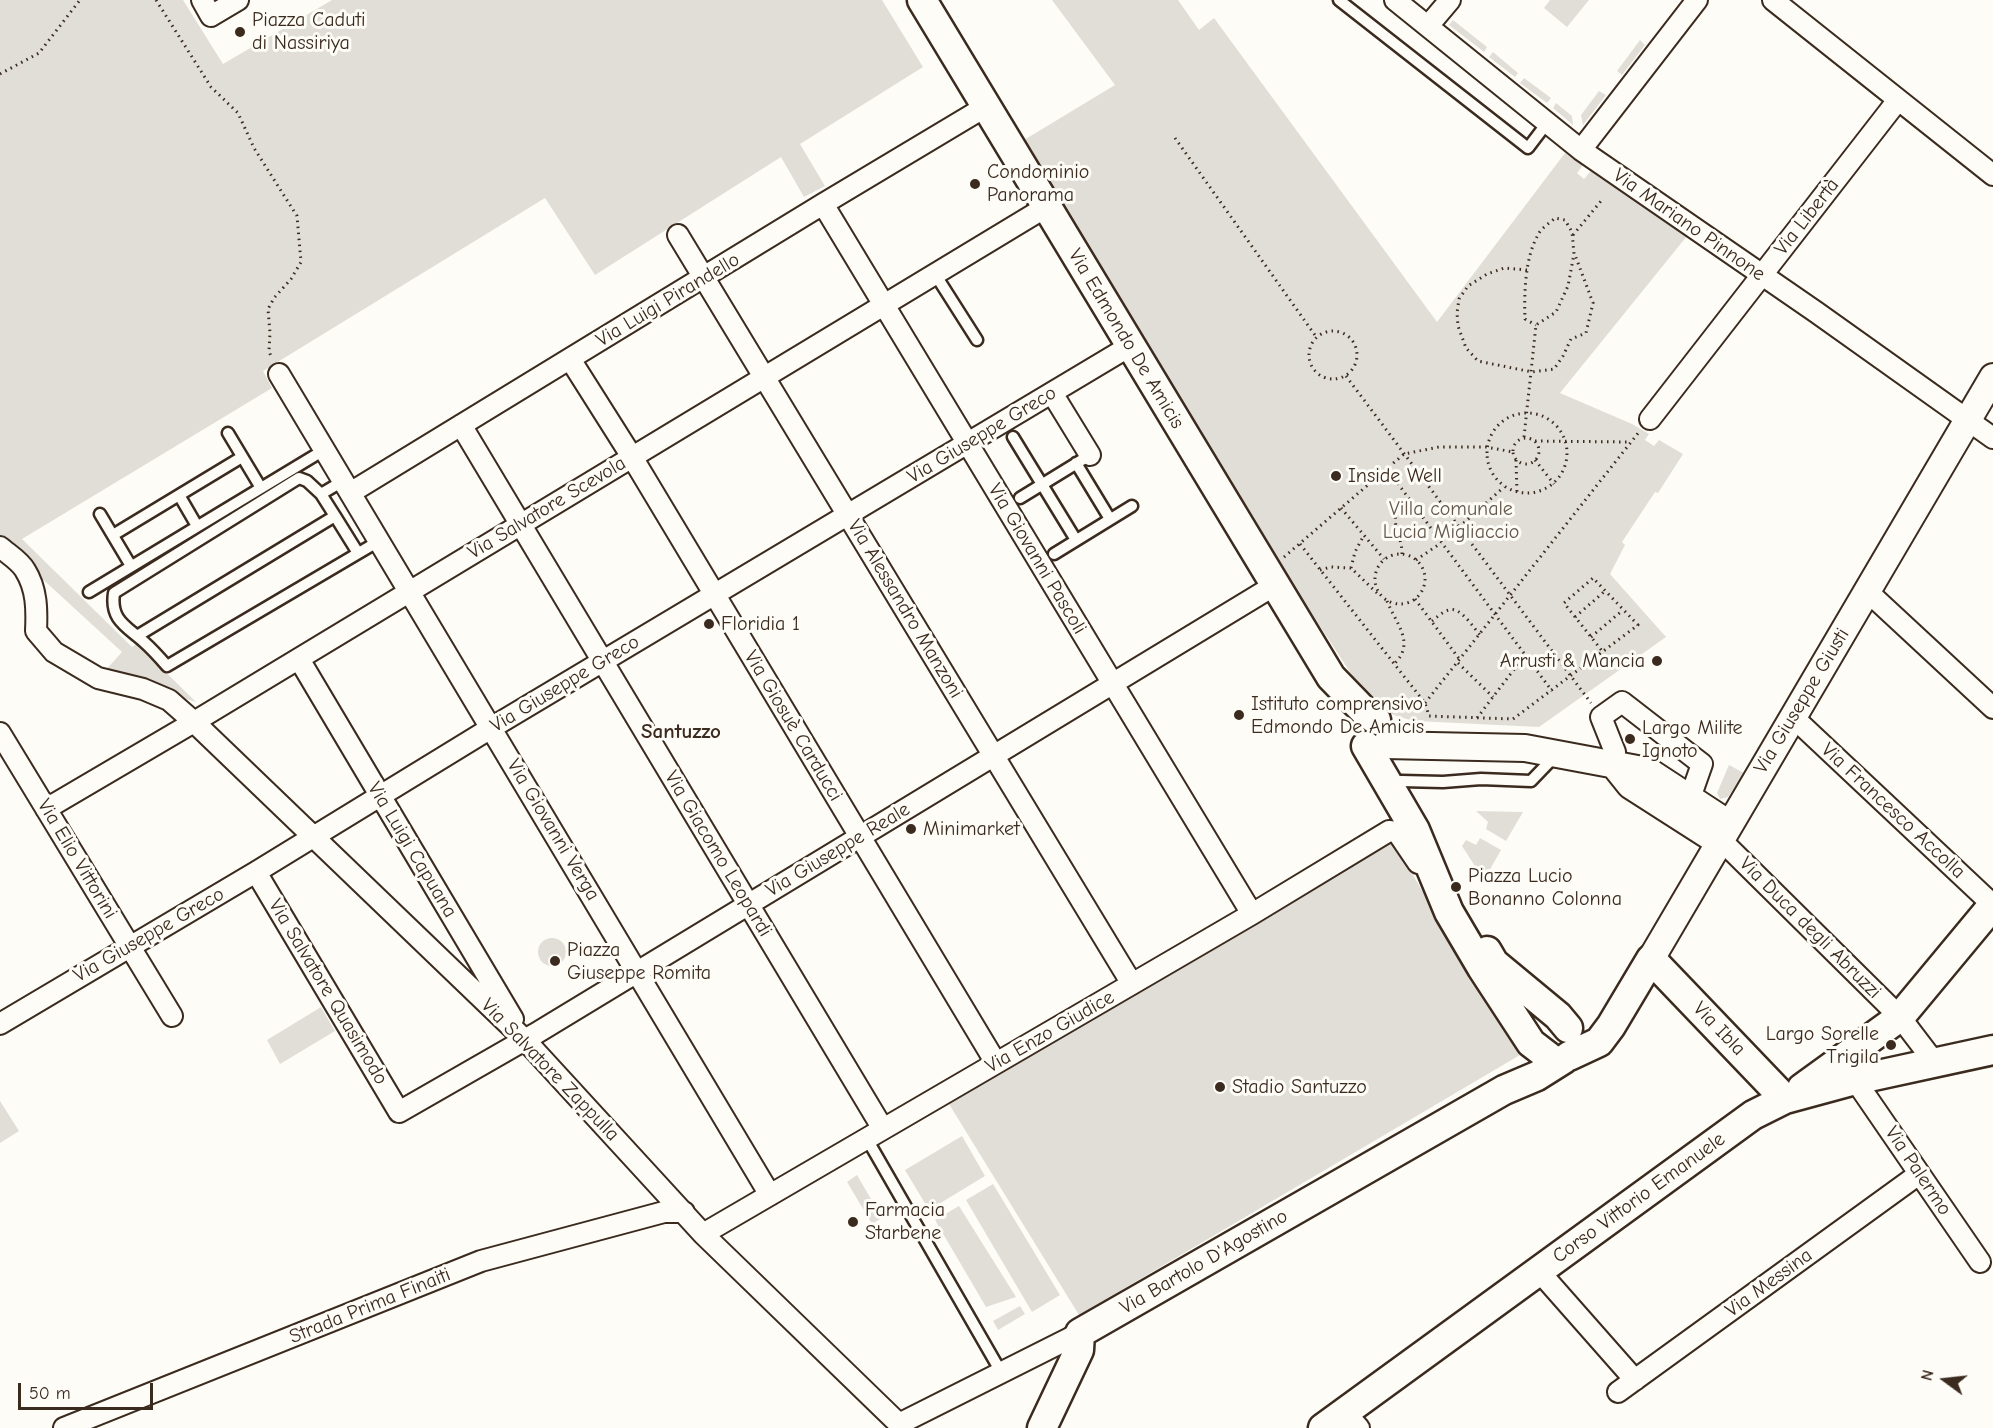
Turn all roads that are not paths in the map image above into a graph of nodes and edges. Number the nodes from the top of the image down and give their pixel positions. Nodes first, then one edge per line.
1 (202, 0) edge
2 (238, 0) edge
3 (922, 0) edge
4 (1339, 0) edge
5 (1395, 0) edge
6 (1450, 0) edge
7 (1697, 0) edge
8 (1773, 0) edge
9 (1428, 26) junction
10 (1898, 100) junction
11 (985, 107) junction
12 (1547, 123) junction
13 (1581, 150) junction
14 (1993, 175) edge
15 (823, 204) junction
16 (1046, 207) junction
17 (678, 235) dead end
18 (935, 274) junction
19 (1762, 276) junction
20 (705, 277) junction
21 (883, 304) junction
22 (977, 340) dead end
23 (1131, 346) junction
24 (570, 359) junction
25 (279, 374) road end
26 (765, 377) junction
27 (1993, 377) edge
28 (1052, 393) junction
29 (1650, 419) road end
30 (1967, 420) junction
31 (461, 425) junction
32 (228, 433) dead end
33 (1013, 437) dead end
34 (1993, 438) edge
35 (968, 443) junction
36 (324, 450) junction
37 (242, 457) junction
38 (632, 457) junction
39 (1083, 459) junction
40 (1042, 484) junction
41 (347, 487) junction
42 (261, 488) junction
43 (321, 494) junction
44 (178, 495) junction
45 (1020, 498) dead end
46 (1132, 506) dead end
47 (100, 514) dead end
48 (848, 515) junction
49 (335, 516) junction
50 (1110, 519) junction
51 (520, 523) junction
52 (197, 526) junction
53 (113, 535) junction
54 (1076, 540) junction
55 (379, 541) junction
56 (0, 547) edge
57 (358, 553) junction
58 (1054, 554) dead end
59 (131, 566) junction
60 (1275, 585) junction
61 (1867, 591) junction
62 (89, 592) dead end
63 (409, 592) junction
64 (714, 596) junction
65 (137, 636) junction
66 (299, 659) junction
67 (603, 661) junction
68 (1112, 683) junction
69 (1993, 708) edge
70 (1793, 717) junction
71 (194, 722) junction
72 (491, 728) junction
73 (0, 733) edge
74 (1376, 736) junction
75 (1557, 753) junction
76 (994, 755) junction
77 (1614, 765) junction
78 (1401, 781) junction
79 (379, 796) junction
80 (1690, 798) junction
81 (46, 809) junction
82 (1723, 835) junction
83 (312, 836) junction
84 (860, 837) junction
85 (256, 872) junction
86 (748, 904) junction
87 (1993, 905) edge
88 (1449, 912) junction
89 (1252, 914) junction
90 (129, 946) junction
91 (1652, 959) junction
92 (637, 972) junction
93 (1132, 984) junction
94 (172, 1016) dead end
95 (1900, 1017) junction
96 (0, 1024) edge
97 (525, 1040) junction
98 (1557, 1043) junction
99 (1993, 1050) edge
100 (996, 1063) junction
101 (1935, 1064) junction
102 (1855, 1080) junction
103 (1785, 1099) junction
104 (399, 1112) joint
105 (875, 1134) junction
106 (1919, 1174) junction
107 (770, 1195) junction
108 (684, 1212) junction
109 (703, 1234) junction
110 (1980, 1262) dead end
111 (1538, 1270) junction
112 (1080, 1333) junction
113 (1001, 1372) junction
114 (1635, 1380) junction
115 (1618, 1392) dead end
116 (1343, 1423) edge
117 (899, 1424) joint
118 (64, 1428) edge
119 (1042, 1428) edge

1 - 2 street
3 - 11 main road, Via Edmondo De Amicis
4 - 12 lane
5 - 9 street, Via Mariano Pinnone
6 - 9 street
7 - 13 street
8 - 10 street
9 - 12 street, Via Mariano Pinnone
10 - 14 street
10 - 19 street, Via Libertà
11 - 15 street, Via Luigi Pirandello
11 - 16 main road, Via Edmondo De Amicis
12 - 13 street, Via Mariano Pinnone
13 - 19 street, Via Mariano Pinnone
15 - 20 street, Via Luigi Pirandello
15 - 21 street, Via Giovanni Pascoli
16 - 18 street, Via Salvatore Scevola
16 - 23 main road, Via Edmondo De Amicis
17 - 20 street, Via Alessandro Manzoni
18 - 21 street, Via Salvatore Scevola
18 - 22 lane
19 - 29 street, Via Libertà
19 - 30 street, Via Mariano Pinnone
20 - 24 street, Via Luigi Pirandello
20 - 26 street, Via Alessandro Manzoni
21 - 26 street, Via Salvatore Scevola
21 - 35 street, Via Giovanni Pascoli
23 - 28 street, Via Giuseppe Greco
23 - 60 main road, Via Edmondo De Amicis
24 - 31 street, Via Luigi Pirandello
24 - 38 street, Via Giosuè Carducci
25 - 36 street, Via Giovanni Verga
26 - 38 street, Via Salvatore Scevola
26 - 48 street, Via Alessandro Manzoni
27 - 30 street, Via Giuseppe Giusti
28 - 35 street, Via Giuseppe Greco
28 - 39 street
30 - 34 street, Via Mariano Pinnone
30 - 61 street, Via Giuseppe Giusti
31 - 41 street, Via Luigi Pirandello
31 - 51 street, Via Giacomo Leopardi
32 - 37 lane
33 - 40 lane
35 - 48 street, Via Giuseppe Greco
35 - 68 street, Via Giovanni Pascoli
36 - 41 street, Via Giovanni Verga
36 - 42 lane
37 - 42 lane
37 - 44 lane
38 - 51 street, Via Salvatore Scevola
38 - 64 street, Via Giosuè Carducci
39 - 40 lane
39 - 50 lane
40 - 45 lane
40 - 54 lane
41 - 43 lane
41 - 55 street, Via Giovanni Verga
42 - 52 lane
43 - 49 lane
43 - 65 lane
44 - 52 lane
44 - 53 lane
46 - 50 lane
47 - 53 lane
48 - 64 street, Via Giuseppe Greco
48 - 76 street, Via Alessandro Manzoni
49 - 57 lane
49 - 65 lane
50 - 54 lane
51 - 63 street, Via Salvatore Scevola
51 - 67 street, Via Giacomo Leopardi
52 - 59 lane
53 - 59 lane
54 - 58 lane
55 - 57 lane
55 - 63 street, Via Giovanni Verga
56 - 71 street, Via Salvatore Zappulla
57 - 65 lane
59 - 62 lane
60 - 68 street, Via Giuseppe Reale
60 - 74 main road, Via Edmondo De Amicis
61 - 69 street
61 - 70 street, Via Giuseppe Giusti
63 - 66 street, Via Salvatore Scevola
63 - 72 street, Via Giovanni Verga
64 - 67 street, Via Giuseppe Greco
64 - 84 street, Via Giosuè Carducci
66 - 71 street, Via Salvatore Scevola
66 - 79 street, Via Luigi Capuana
67 - 72 street, Via Giuseppe Greco
67 - 86 street, Via Giacomo Leopardi
68 - 76 street, Via Giuseppe Reale
68 - 89 street, Via Giovanni Pascoli
70 - 82 street, Via Giuseppe Giusti
70 - 87 street, Via Francesco Accolla
71 - 81 street, Via Salvatore Scevola
71 - 83 street, Via Salvatore Zappulla
72 - 79 street, Via Giuseppe Greco
72 - 92 street, Via Giovanni Verga
73 - 81 street, Via Elio Vittorini
74 - 75 street
74 - 78 main road
74 - 88 main road
75 - 77 street
75 - 78 lane
76 - 84 street, Via Giuseppe Reale
76 - 93 street, Via Alessandro Manzoni
77 - 80 street
77 - 80 street
77 - 82 street
78 - 98 main road
79 - 83 street, Via Giuseppe Greco
79 - 97 street, Via Luigi Capuana
80 - 82 street
81 - 90 street, Via Elio Vittorini
82 - 91 street, Via Giuseppe Giusti
82 - 95 street, Via Duca degli Abruzzi
83 - 85 street, Via Giuseppe Greco
83 - 97 street, Via Salvatore Zappulla
84 - 86 street, Via Giuseppe Reale
84 - 100 street, Via Giosuè Carducci
85 - 90 street, Via Giuseppe Greco
85 - 104 street, Via Salvatore Quasimodo
86 - 92 street, Via Giuseppe Reale
86 - 105 street, Via Giacomo Leopardi
87 - 95 main road
88 - 89 street, Via Enzo Giudice
88 - 98 main road
89 - 93 street, Via Enzo Giudice
90 - 94 street, Via Elio Vittorini
90 - 96 street, Via Giuseppe Greco
91 - 98 main road, Via Giuseppe Giusti
91 - 103 main road, Via Ibla
92 - 97 street, Via Giuseppe Reale
92 - 107 street, Via Giovanni Verga
93 - 100 street, Via Enzo Giudice
95 - 101 street, Via Duca degli Abruzzi
95 - 103 main road
97 - 104 street, Via Giuseppe Reale
97 - 108 street, Via Salvatore Zappulla
98 - 112 main road, Via Bartolo D'Agostino
99 - 101 main road, Corso Vittorio Emanuele
100 - 105 street, Via Enzo Giudice
101 - 102 main road, Corso Vittorio Emanuele
102 - 103 main road, Corso Vittorio Emanuele
102 - 106 street, Via Palermo
103 - 111 main road, Corso Vittorio Emanuele
105 - 107 street, Via Enzo Giudice
105 - 113 lane
106 - 110 street, Via Palermo
106 - 114 street, Via Messina
107 - 109 street, Via Enzo Giudice
108 - 109 street, Via Salvatore Zappulla
108 - 118 street, Strada Prima Finaiti
109 - 117 street, Via Salvatore Zappulla
111 - 114 street
111 - 116 main road, Corso Vittorio Emanuele
112 - 113 street, Via Bartolo D'Agostino
112 - 119 main road
113 - 117 street, Via Bartolo D'Agostino
114 - 115 street, Via Messina

